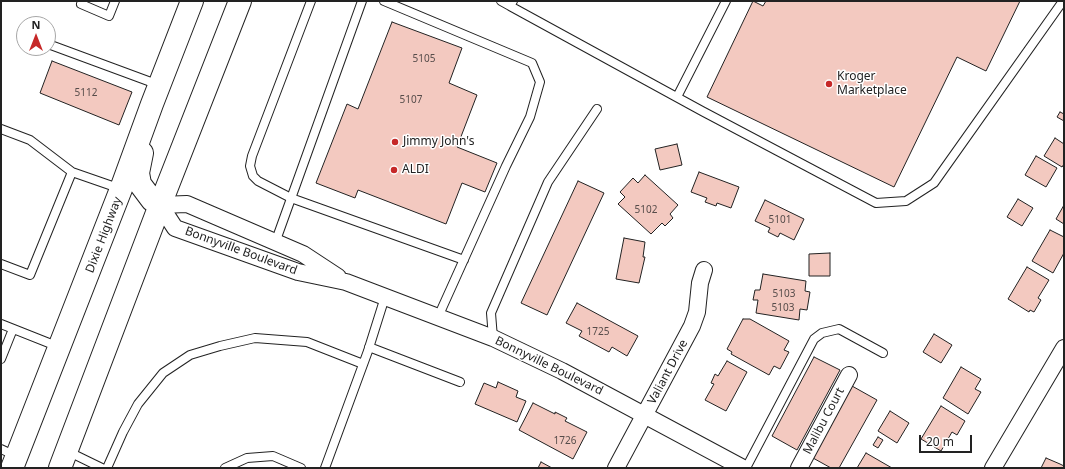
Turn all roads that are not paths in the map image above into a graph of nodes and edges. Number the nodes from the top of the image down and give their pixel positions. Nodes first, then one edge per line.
1 (82, 1) edge
2 (115, 1) edge
3 (192, 1) edge
4 (240, 1) edge
5 (311, 1) edge
6 (362, 1) edge
7 (384, 1) edge
8 (501, 1) edge
9 (726, 1) edge
10 (1064, 1) edge
11 (512, 4) edge
12 (56, 48) edge
13 (156, 95) junction
14 (677, 97) junction
15 (597, 109) dead end
16 (1, 129) edge
17 (72, 172) junction
18 (121, 190) junction
19 (291, 198) junction
20 (160, 205) junction
21 (275, 243) junction
22 (464, 260) junction
23 (1, 264) edge
24 (704, 270) dead end
25 (346, 282) junction
26 (385, 297) junction
27 (438, 317) junction
28 (1, 324) edge
29 (13, 328) junction
30 (492, 338) junction
31 (60, 347) junction
32 (369, 347) junction
33 (1064, 348) edge
34 (883, 353) dead end
35 (1, 359) edge
36 (363, 364) junction
37 (849, 375) dead end
38 (460, 382) dead end
39 (644, 415) junction
40 (10, 458) edge
41 (64, 460) edge
42 (102, 468) edge
43 (107, 468) edge
44 (225, 468) edge
45 (301, 468) edge
46 (326, 468) edge
47 (616, 468) edge
48 (744, 468) edge
49 (799, 468) edge
50 (993, 468) edge

1 - 2 lane
3 - 13 main road, Dixie Highway
4 - 20 main road
5 - 19 lane
6 - 19 lane
7 - 22 lane
8 - 11 lane
9 - 14 lane
10 - 14 lane
11 - 14 lane
12 - 13 lane
13 - 18 main road, Dixie Highway
13 - 20 main road
15 - 30 lane
16 - 17 lane
17 - 18 lane
17 - 23 lane
18 - 31 main road, Dixie Highway
19 - 21 lane
19 - 22 lane
20 - 21 street, Bonnyville Boulevard
20 - 25 street, Bonnyville Boulevard
20 - 41 main road
21 - 25 street, Bonnyville Boulevard
22 - 27 lane
24 - 39 street, Valiant Drive
25 - 26 street, Bonnyville Boulevard
26 - 27 street, Bonnyville Boulevard
26 - 32 lane
27 - 30 street, Bonnyville Boulevard
28 - 29 lane
29 - 31 lane
29 - 35 lane
30 - 39 street, Bonnyville Boulevard
31 - 40 main road, Dixie Highway
32 - 36 lane
32 - 38 lane
33 - 50 street
34 - 48 lane
36 - 43 lane
36 - 46 lane
37 - 49 street, Malibu Court
39 - 47 street, Valiant Drive
39 - 48 street, Bonnyville Boulevard
41 - 42 lane
44 - 45 lane

